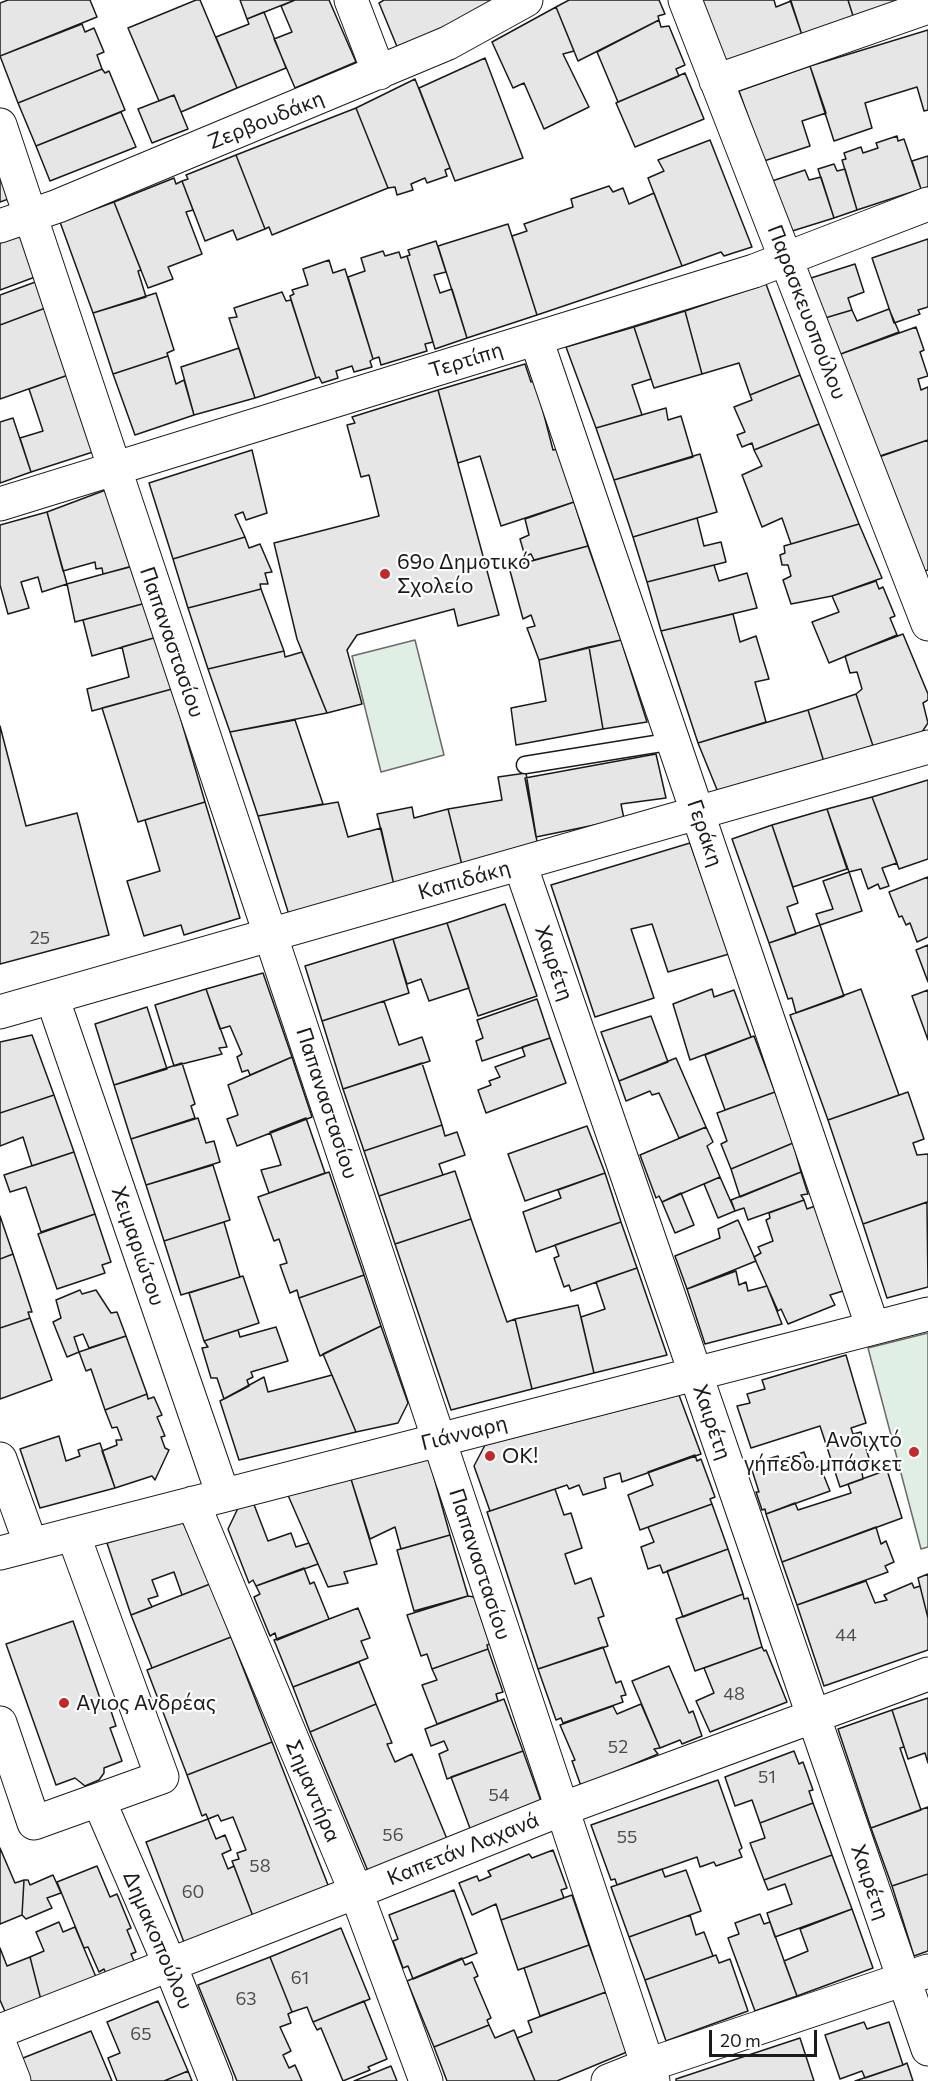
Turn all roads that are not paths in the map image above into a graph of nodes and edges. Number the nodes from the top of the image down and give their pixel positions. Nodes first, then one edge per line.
1 (351, 0) edge
2 (526, 0) edge
3 (685, 0) edge
4 (928, 7) edge
5 (379, 73) junction
6 (716, 81) junction
7 (0, 125) edge
8 (928, 204) edge
9 (15, 221) edge
10 (787, 261) junction
11 (537, 339) junction
12 (114, 469) junction
13 (0, 504) edge
14 (928, 624) edge
15 (674, 741) junction
16 (928, 747) edge
17 (525, 765) dead end
18 (699, 813) junction
19 (520, 864) junction
20 (271, 935) junction
21 (52, 997) junction
22 (0, 1012) edge
23 (928, 1314) edge
24 (873, 1328) junction
25 (696, 1374) junction
26 (439, 1440) junction
27 (0, 1459) edge
28 (208, 1499) junction
29 (73, 1534) junction
30 (15, 1549) edge
31 (928, 1674) edge
32 (813, 1715) junction
33 (0, 1723) edge
34 (99, 1801) junction
35 (562, 1809) junction
36 (356, 1892) junction
37 (170, 1965) junction
38 (916, 1975) edge
39 (0, 2031) edge
40 (0, 2045) edge
41 (928, 2049) edge
42 (650, 2073) edge
43 (14, 2081) edge
44 (216, 2081) edge
45 (426, 2081) edge
46 (608, 2081) edge

1 - 5 street
2 - 5 street, Ζερβουδάκη
3 - 6 street, Παρασκευοπούλου
4 - 6 street
5 - 9 street, Ζερβουδάκη
6 - 10 street, Παρασκευοπούλου
7 - 9 street, Παπαναστασίου
8 - 10 street, Τερτίπη
9 - 12 street, Παπαναστασίου
10 - 11 street, Τερτίπη
10 - 14 street, Παρασκευοπούλου
11 - 12 street, Τερτίπη
11 - 15 street, Γεράκη
12 - 13 street, Τερτίπη
12 - 20 street, Παπαναστασίου
15 - 17 lane
15 - 18 street, Γεράκη
16 - 18 street, Καπιδάκη
18 - 19 street, Καπιδάκη
18 - 24 street, Γεράκη
19 - 20 street, Καπιδάκη
19 - 25 street, Χαιρέτη
20 - 21 street, Καπιδάκη
20 - 26 street, Παπαναστασίου
21 - 22 street, Καπιδάκη
21 - 28 street, Χειμαριώτου
23 - 24 street, Γιάνναρη
24 - 25 street, Γιάνναρη
25 - 26 street, Γιάνναρη
25 - 32 street, Χαιρέτη
26 - 28 street, Γιάνναρη
26 - 35 street, Παπαναστασίου
27 - 30 street
28 - 29 street, Γιάνναρη
28 - 36 street, Σημαντήρα
29 - 30 street, Γιάνναρη
29 - 34 street
31 - 32 street, Καπετάν Λαχανά
32 - 35 street, Καπετάν Λαχανά
32 - 38 street, Χαιρέτη
33 - 34 street
34 - 37 street, Δημακοπούλου
35 - 36 street, Καπετάν Λαχανά
35 - 42 street, Παπαναστασίου
36 - 37 street, Καπετάν Λαχανά
36 - 45 street, Σημαντήρα
37 - 39 street, Καπετάν Λαχανά
37 - 44 street, Δημακοπούλου
38 - 41 street, Χαιρέτη
38 - 42 street
40 - 43 street
42 - 46 street

